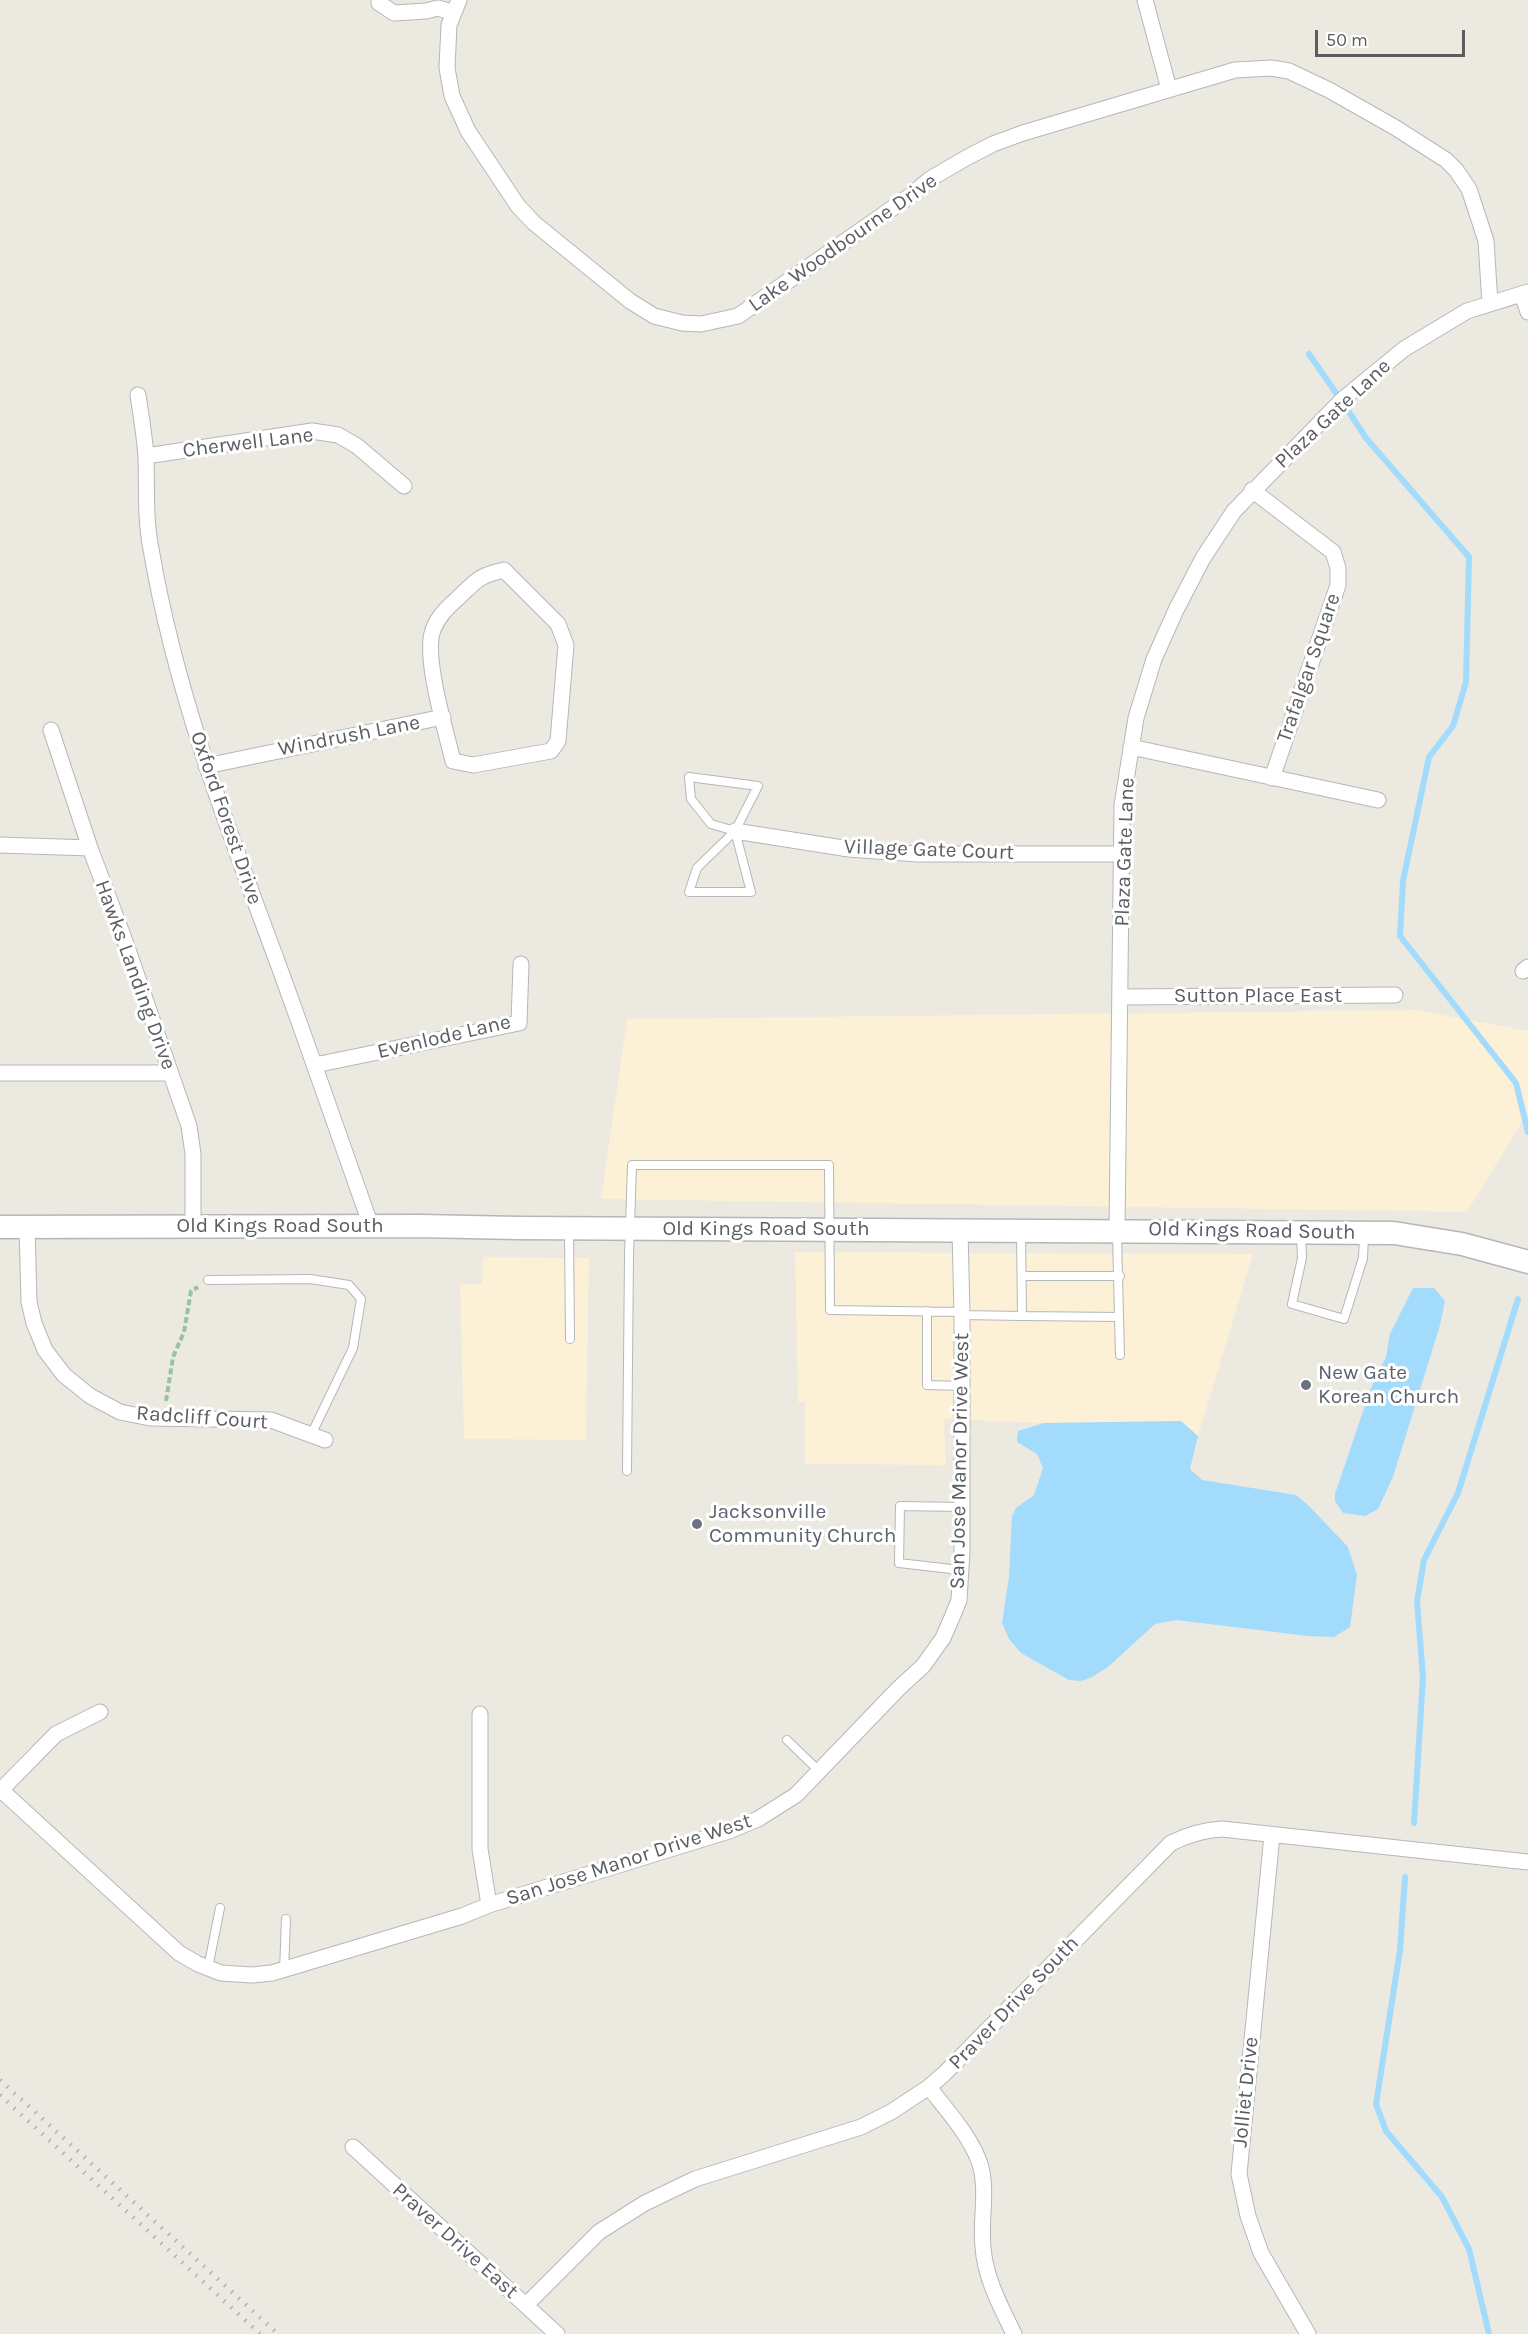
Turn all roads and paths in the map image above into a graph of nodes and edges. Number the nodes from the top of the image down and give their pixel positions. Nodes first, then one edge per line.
1 (379, 0) edge
2 (1144, 0) edge
3 (437, 4) edge
4 (456, 6) edge
5 (1169, 89) junction
6 (1525, 292) edge
7 (1490, 304) junction
8 (1528, 312) edge
9 (138, 395) dead end
10 (146, 456) junction
11 (404, 486) dead end
12 (1252, 490) junction
13 (442, 717) junction
14 (51, 730) dead end
15 (1131, 747) junction
16 (206, 766) junction
17 (1272, 778) junction
18 (1378, 800) dead end
19 (735, 831) junction
20 (0, 845) edge
21 (90, 848) junction
22 (1123, 854) junction
23 (521, 964) dead end
24 (1395, 995) dead end
25 (1121, 997) junction
26 (315, 1065) junction
27 (0, 1073) edge
28 (170, 1073) junction
29 (193, 1225) junction
30 (371, 1226) junction
31 (0, 1227) edge
32 (27, 1227) junction
33 (569, 1228) junction
34 (631, 1229) junction
35 (829, 1230) junction
36 (960, 1230) junction
37 (1022, 1230) junction
38 (1117, 1230) junction
39 (1301, 1231) junction
40 (1365, 1233) junction
41 (1528, 1262) edge
42 (1022, 1276) junction
43 (1120, 1276) junction
44 (208, 1280) joint
45 (927, 1311) junction
46 (962, 1314) junction
47 (1022, 1316) junction
48 (1119, 1317) junction
49 (570, 1339) dead end
50 (1119, 1355) dead end
51 (962, 1386) junction
52 (162, 1418) junction
53 (318, 1438) joint
54 (627, 1471) dead end
55 (962, 1507) junction
56 (960, 1570) junction
57 (100, 1712) dead end
58 (480, 1714) dead end
59 (786, 1740) dead end
60 (819, 1771) junction
61 (1, 1789) edge
62 (1272, 1835) junction
63 (1528, 1862) edge
64 (489, 1905) junction
65 (220, 1908) dead end
66 (286, 1919) dead end
67 (208, 1968) junction
68 (278, 1972) junction
69 (929, 2087) junction
70 (353, 2147) dead end
71 (526, 2305) junction
72 (557, 2334) edge
73 (1014, 2334) edge
74 (1308, 2334) edge

1 - 3 street
2 - 5 street
3 - 4 street
4 - 5 street, Lake Woodbourne Drive
5 - 7 street, Lake Woodbourne Drive
6 - 7 street, Plaza Gate Lane
6 - 8 street
7 - 12 street, Plaza Gate Lane
9 - 10 street, Oxford Forest Drive
10 - 11 street, Cherwell Lane
10 - 16 street, Oxford Forest Drive
12 - 15 street, Plaza Gate Lane
12 - 17 street, Trafalgar Square
13 - 13 street, Windrush Lane
13 - 16 street, Windrush Lane
14 - 21 street, Hawks Landing Drive
15 - 17 street
15 - 22 street, Plaza Gate Lane
16 - 26 street, Oxford Forest Drive
17 - 18 street
19 - 19 lane
19 - 19 lane
19 - 22 street, Village Gate Court
20 - 21 street
21 - 28 street, Hawks Landing Drive
22 - 25 street, Plaza Gate Lane
23 - 26 street, Evenlode Lane
24 - 25 street, Sutton Place East
25 - 38 street, Plaza Gate Lane
26 - 30 street, Oxford Forest Drive
27 - 28 street
28 - 29 street, Hawks Landing Drive
29 - 30 street, Old Kings Road South
29 - 32 street, Old Kings Road South
30 - 33 street, Old Kings Road South
31 - 32 street, Old Kings Road South
32 - 52 street, Radcliff Court
33 - 34 street, Old Kings Road South
33 - 49 lane
34 - 35 street, Old Kings Road South
34 - 35 lane
34 - 54 lane
35 - 36 street, Old Kings Road South
35 - 45 lane
36 - 37 street, Old Kings Road South
36 - 46 street, San Jose Manor Drive West
37 - 38 street, Old Kings Road South
37 - 42 lane
38 - 39 street, Old Kings Road South
38 - 43 lane
39 - 40 street, Old Kings Road South
39 - 40 lane
40 - 41 street, Old Kings Road South
42 - 43 lane
42 - 47 lane
43 - 48 lane
44 - 52 path
44 - 53 lane
45 - 46 lane
45 - 51 lane
46 - 47 lane
46 - 51 street, San Jose Manor Drive West
47 - 48 lane
48 - 50 lane
51 - 55 street, San Jose Manor Drive West
52 - 53 street, Radcliff Court
55 - 56 street, San Jose Manor Drive West
55 - 56 lane
56 - 60 street, San Jose Manor Drive West
57 - 61 street
58 - 64 street
59 - 60 lane
60 - 64 street, San Jose Manor Drive West
61 - 67 street, San Jose Manor Drive West
62 - 63 street, Praver Drive South
62 - 69 street, Praver Drive South
62 - 74 street, Jolliet Drive
64 - 68 street, San Jose Manor Drive West
65 - 67 lane
66 - 68 lane
67 - 68 street, San Jose Manor Drive West
69 - 71 street, Praver Drive South
69 - 73 street
70 - 71 street, Praver Drive East
71 - 72 street, Praver Drive East

